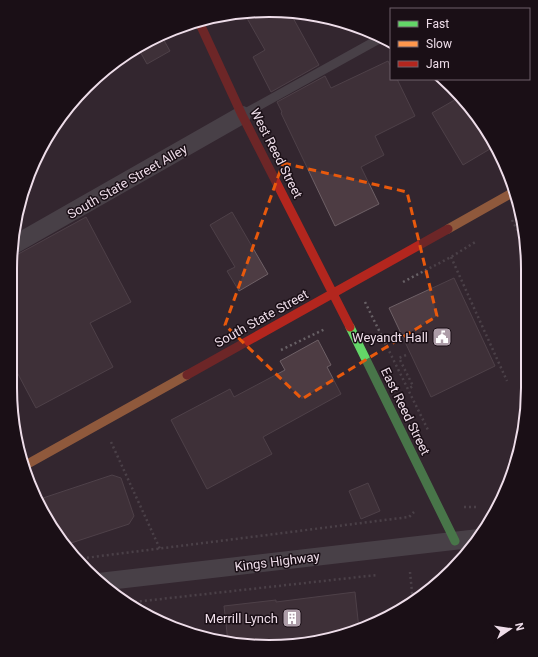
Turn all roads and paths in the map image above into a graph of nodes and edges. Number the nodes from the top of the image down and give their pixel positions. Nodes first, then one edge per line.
1 (201, 27) edge
2 (376, 41) edge
3 (242, 115) junction
4 (510, 194) edge
5 (512, 220) dead end
6 (518, 232) edge
7 (478, 240) dead end
8 (19, 242) edge
9 (450, 257) junction
10 (398, 285) dead end
11 (333, 293) junction
12 (364, 300) dead end
13 (326, 328) dead end
14 (278, 352) dead end
15 (406, 355) dead end
16 (507, 381) dead end
17 (408, 389) junction
18 (424, 422) dead end
19 (111, 442) dead end
20 (29, 463) edge
21 (411, 505) dead end
22 (470, 539) edge
23 (455, 541) junction
24 (160, 549) junction
25 (84, 558) edge
26 (410, 572) dead end
27 (377, 575) dead end
28 (108, 581) edge
29 (412, 595) edge
30 (136, 602) edge

1 - 3 street, West Reed Street
2 - 3 lane
3 - 8 street, South State Street Alley
3 - 11 street, West Reed Street
4 - 11 street, South State Street
5 - 6 path
7 - 9 path
9 - 10 path
9 - 16 path
11 - 20 street, South State Street
11 - 23 street, East Reed Street
12 - 17 path
13 - 14 path
15 - 17 path
17 - 18 path
19 - 24 path
21 - 24 path
22 - 23 street, Kings Highway
23 - 28 street, Kings Highway
24 - 25 path
26 - 29 path
27 - 30 path

